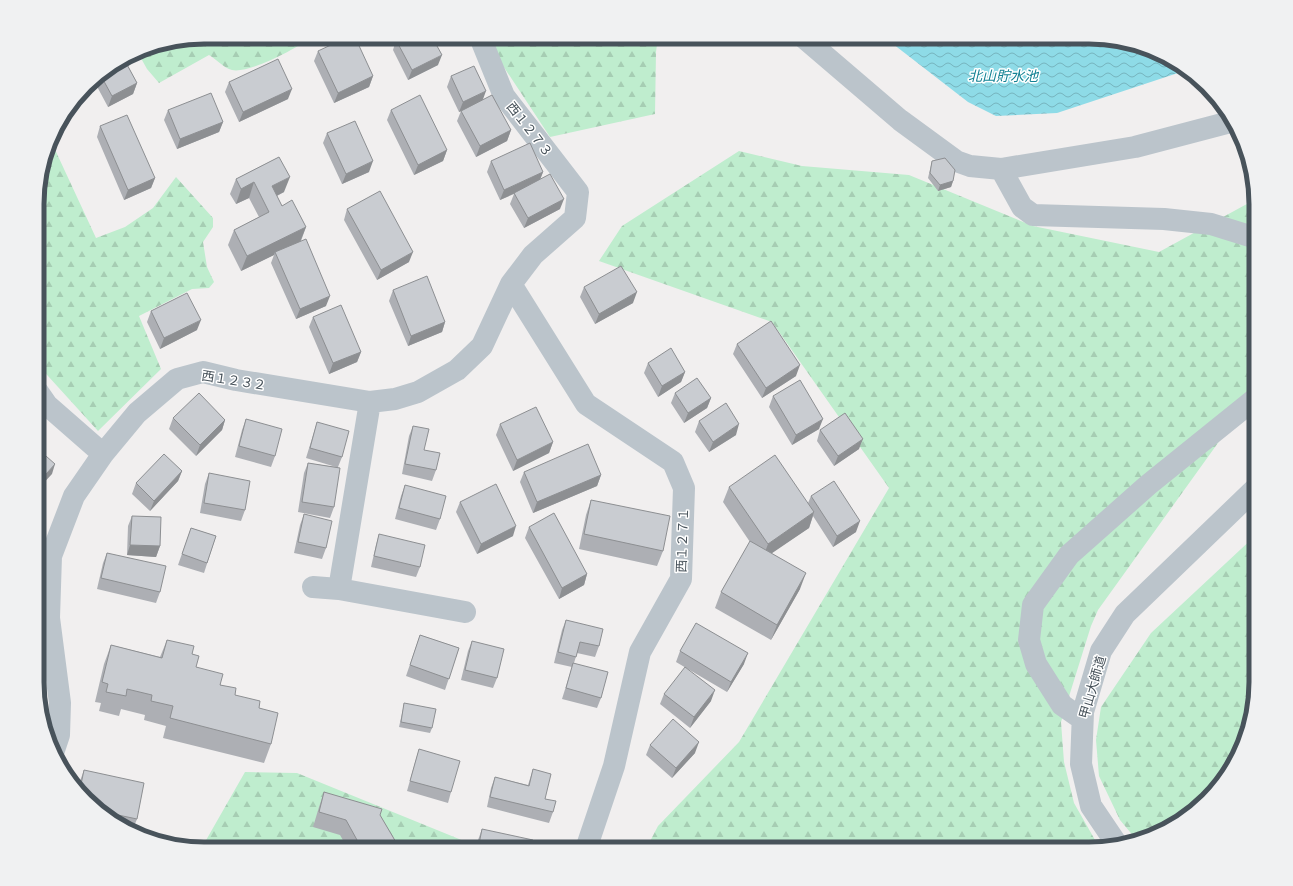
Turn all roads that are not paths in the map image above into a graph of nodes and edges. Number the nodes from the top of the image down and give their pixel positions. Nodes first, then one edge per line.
1 (483, 44) edge
2 (811, 44) edge
3 (1227, 123) edge
4 (1001, 169) junction
5 (575, 218) joint
6 (1249, 236) edge
7 (511, 284) junction
8 (370, 402) junction
9 (1249, 404) edge
10 (44, 405) edge
11 (103, 454) junction
12 (1249, 495) edge
13 (314, 587) dead end
14 (339, 589) junction
15 (465, 612) dead end
16 (1082, 719) junction
17 (56, 743) edge
18 (1114, 840) edge
19 (588, 842) edge

1 - 5 street, 西１２７３
2 - 4 street
3 - 4 street
4 - 6 street
5 - 7 street, 西１２３２
7 - 8 street, 西１２３２
7 - 19 street, 西１２７１
8 - 11 street, 西１２３２
8 - 14 street
9 - 16 street
10 - 11 street
11 - 17 street, 西１２３２
12 - 16 street, 甲山大師道
13 - 14 street
14 - 15 street
16 - 18 street, 甲山大師道

